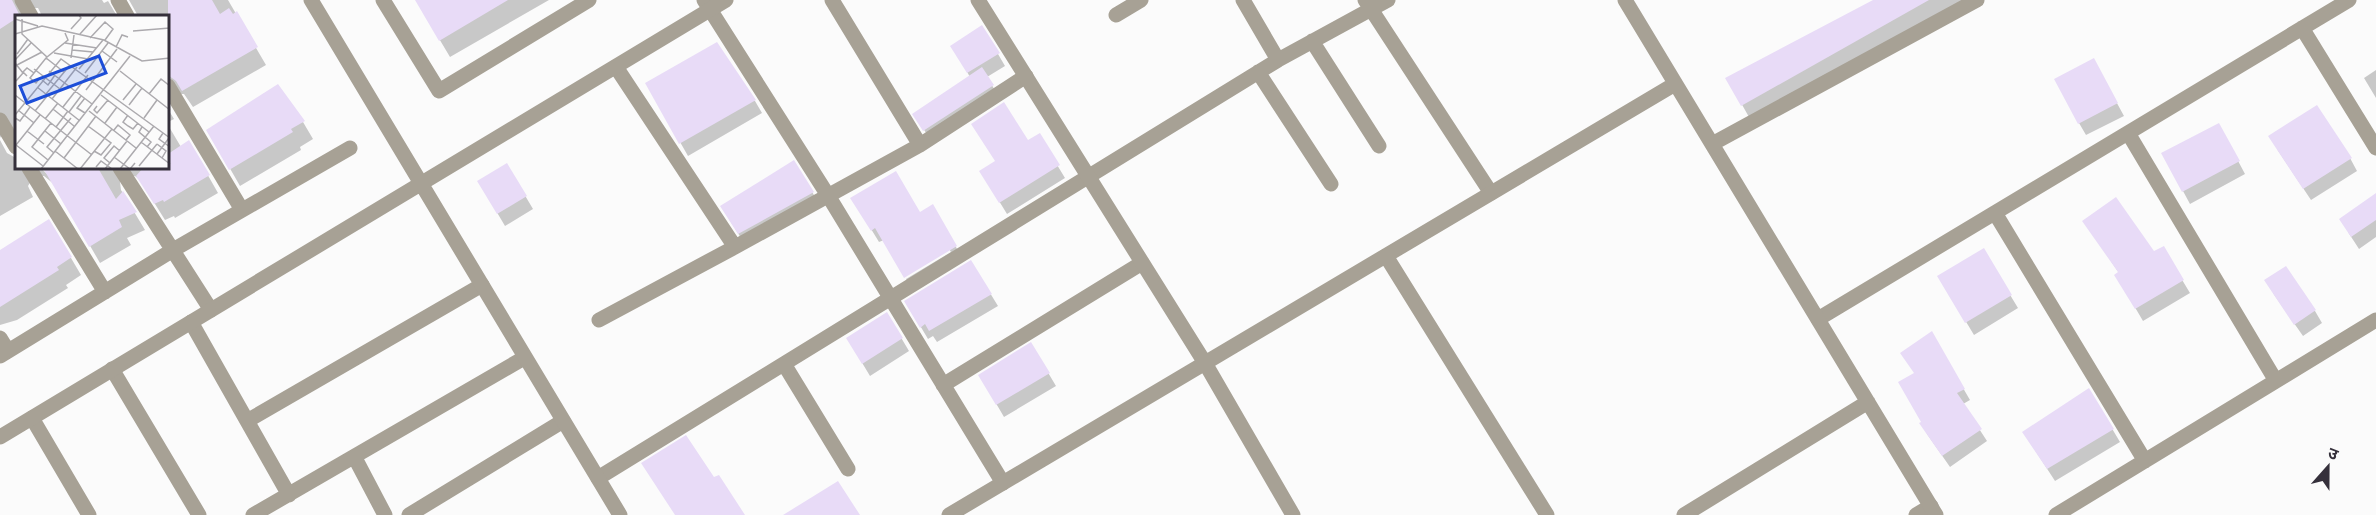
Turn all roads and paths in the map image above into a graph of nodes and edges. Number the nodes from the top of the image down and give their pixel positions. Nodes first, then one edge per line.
1 (22, 0) edge
2 (118, 0) edge
3 (311, 0) edge
4 (383, 0) edge
5 (589, 0) edge
6 (726, 0) edge
7 (832, 0) edge
8 (978, 0) edge
9 (1141, 0) edge
10 (1242, 0) edge
11 (1388, 0) edge
12 (1625, 0) edge
13 (1977, 0) edge
14 (2349, 0) edge
15 (706, 5) edge
16 (1368, 5) edge
17 (30, 15) edge
18 (126, 15) edge
19 (1116, 15) dead end
20 (2302, 28) junction
21 (1312, 41) junction
22 (1278, 60) junction
23 (616, 67) junction
24 (1258, 72) junction
25 (1026, 76) junction
26 (1675, 84) junction
27 (170, 89) edge
28 (6, 127) edge
29 (2128, 133) junction
30 (1712, 144) junction
31 (15, 145) edge
32 (920, 145) junction
33 (1379, 147) dead end
34 (350, 148) dead end
35 (2376, 148) edge
36 (30, 170) edge
37 (121, 170) edge
38 (1089, 177) junction
39 (421, 184) junction
40 (1331, 184) dead end
41 (1491, 193) junction
42 (829, 197) junction
43 (242, 210) junction
44 (1995, 213) junction
45 (735, 247) junction
46 (173, 250) junction
47 (1386, 256) junction
48 (1143, 263) junction
49 (482, 285) junction
50 (105, 292) junction
51 (890, 298) junction
52 (212, 310) junction
53 (1818, 319) junction
54 (599, 320) dead end
55 (2376, 320) edge
56 (191, 322) junction
57 (3, 348) edge
58 (524, 358) junction
59 (1205, 363) junction
60 (784, 364) junction
61 (112, 369) junction
62 (2276, 381) junction
63 (943, 385) junction
64 (1868, 402) junction
65 (32, 418) junction
66 (247, 420) junction
67 (563, 421) junction
68 (0, 437) edge
69 (355, 458) junction
70 (2145, 461) junction
71 (848, 470) dead end
72 (598, 478) junction
73 (1003, 483) junction
74 (289, 495) junction
75 (1933, 511) edge
76 (89, 515) edge
77 (199, 515) edge
78 (253, 515) edge
79 (386, 515) edge
80 (409, 515) edge
81 (619, 515) edge
82 (949, 515) edge
83 (1293, 515) edge
84 (1548, 515) edge
85 (1684, 515) edge
86 (1916, 515) edge
87 (2056, 515) edge

1 - 17 street
2 - 18 street
3 - 39 street
4 - 5 street
6 - 15 street
7 - 32 street
8 - 25 street
9 - 19 street
10 - 22 street
11 - 16 street
12 - 26 street
13 - 30 street
14 - 20 street
15 - 23 street
15 - 42 street
16 - 21 street
16 - 41 street
20 - 29 street
20 - 35 street
21 - 22 street
21 - 33 street
22 - 24 street
23 - 39 street
23 - 45 street
24 - 38 street
24 - 40 street
25 - 32 street
25 - 38 street
26 - 30 street
26 - 41 street
27 - 43 street
28 - 31 street
29 - 44 street
29 - 62 street
30 - 53 street
32 - 42 street
34 - 43 street
36 - 50 street
37 - 46 street
38 - 48 street
38 - 51 street
39 - 49 street
39 - 52 street
41 - 47 street
42 - 45 street
42 - 51 street
43 - 46 street
44 - 53 street
44 - 70 street
45 - 54 street
46 - 50 street
46 - 52 street
47 - 59 street
47 - 84 street
48 - 59 street
48 - 63 street
49 - 58 street
49 - 66 street
50 - 57 street
51 - 60 street
51 - 63 street
52 - 56 street
53 - 64 street
55 - 62 street
56 - 61 street
56 - 66 street
58 - 67 street
58 - 69 street
59 - 73 street
59 - 83 street
60 - 71 street
60 - 72 street
61 - 65 street
61 - 77 street
62 - 70 street
63 - 73 street
64 - 75 street
64 - 85 street
65 - 68 street
65 - 76 street
66 - 74 street
67 - 72 street
67 - 80 street
69 - 74 street
69 - 79 street
70 - 87 street
72 - 81 street
73 - 82 street
74 - 78 street
75 - 86 street

